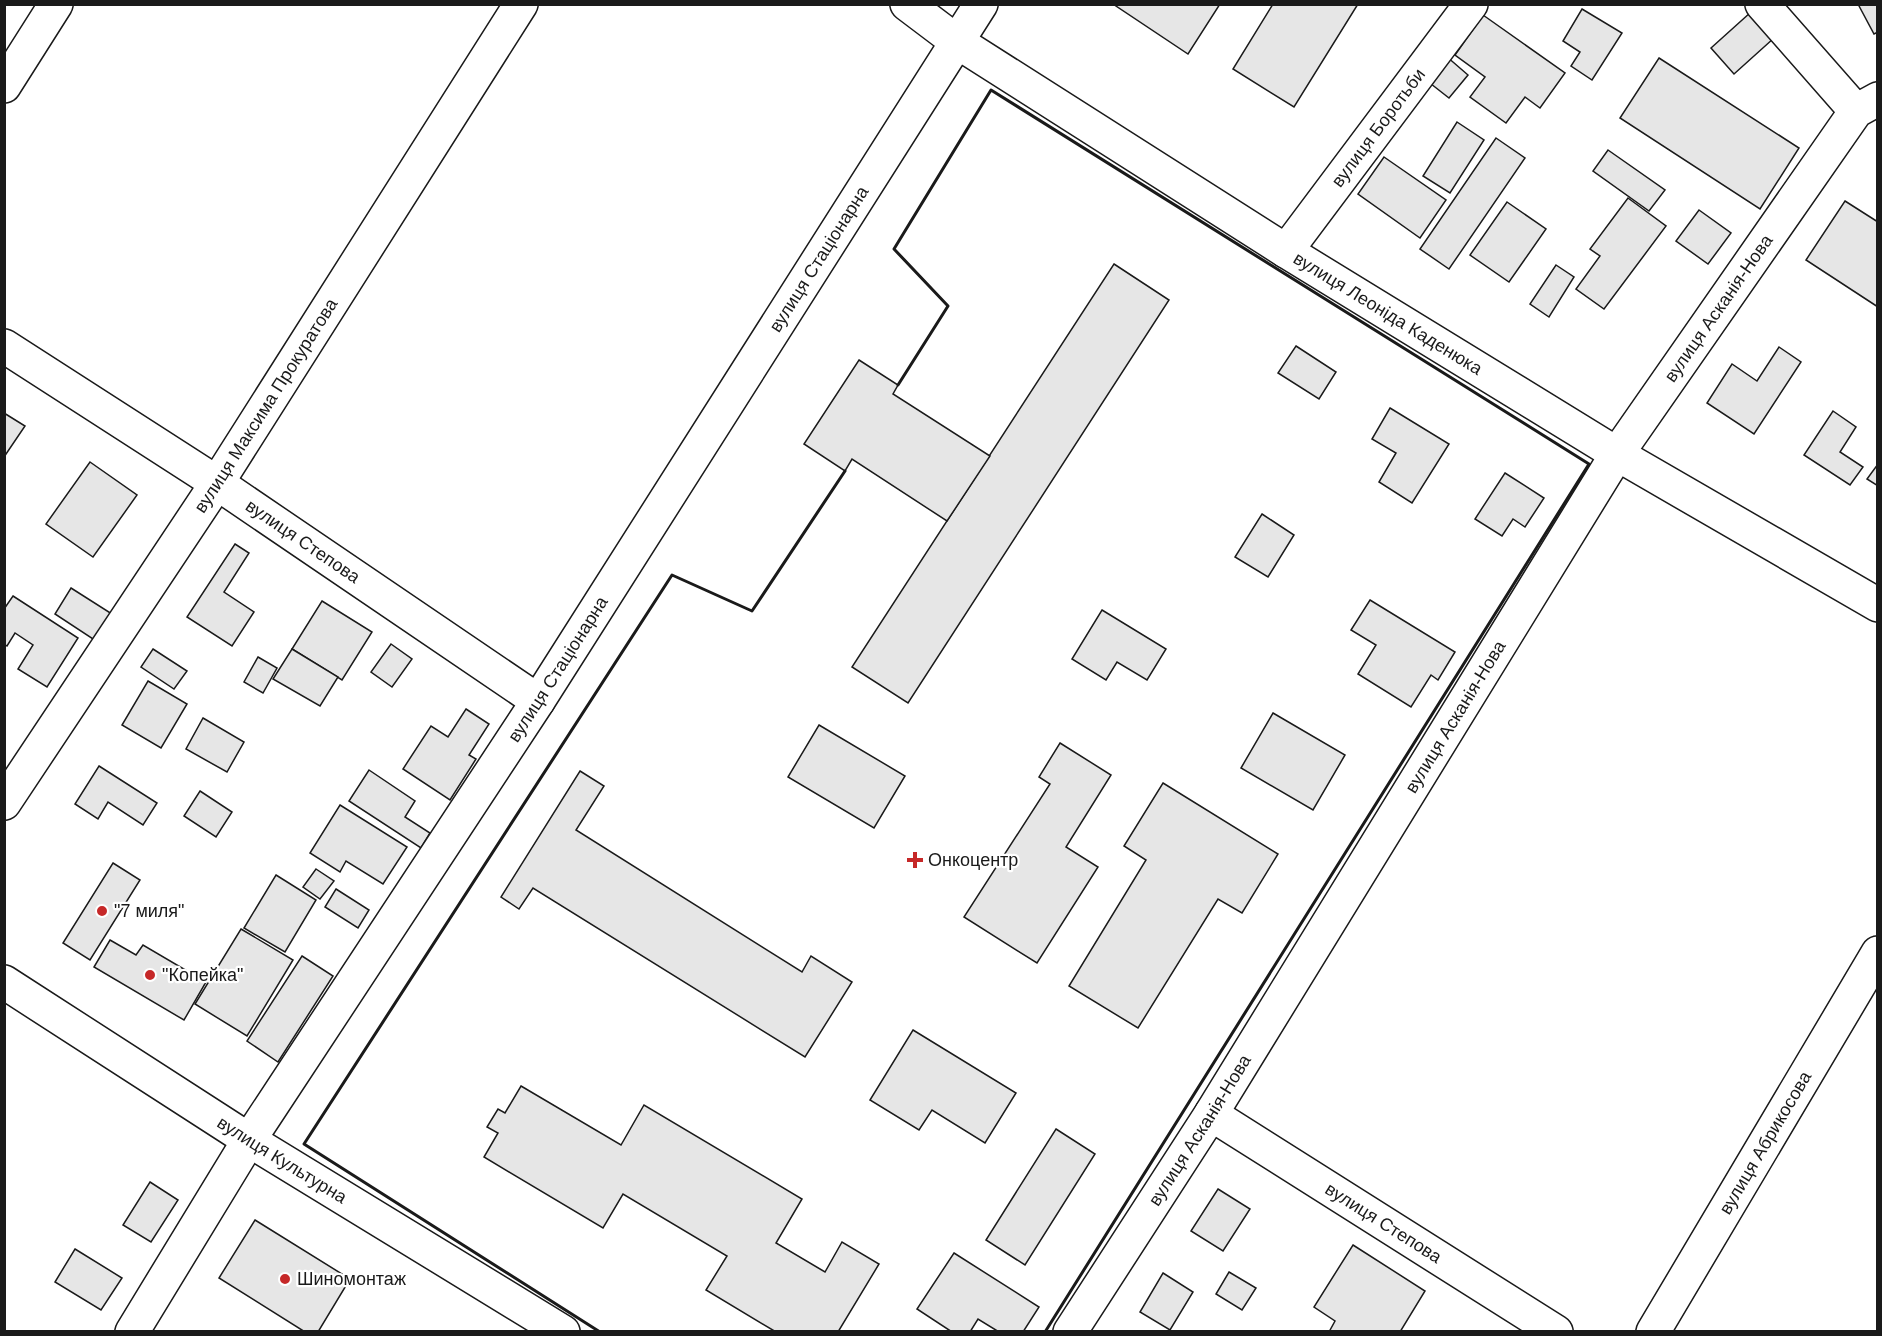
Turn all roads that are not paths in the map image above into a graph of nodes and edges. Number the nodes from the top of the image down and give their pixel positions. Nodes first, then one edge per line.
1 (56, 4) edge
2 (521, 4) edge
3 (907, 4) edge
4 (981, 4) edge
5 (1471, 4) edge
6 (1762, 4) edge
7 (956, 41) junction
8 (4, 86) edge
9 (1867, 105) edge
10 (1286, 252) junction
11 (4, 346) edge
12 (1617, 454) junction
13 (217, 483) junction
14 (1878, 605) edge
15 (538, 701) junction
16 (4, 803) edge
17 (1878, 953) edge
18 (4, 982) edge
19 (1211, 1114) junction
20 (249, 1140) junction
21 (132, 1332) edge
22 (563, 1332) edge
23 (1071, 1332) edge
24 (1556, 1332) edge
25 (1653, 1332) edge

1 - 8 street
2 - 13 street, вулиця Максима Прокуратова
3 - 7 street, вулиця Леоніда Каденюка
4 - 7 street, вулиця Стаціонарна
5 - 10 street, вулиця Боротьби
6 - 9 street
7 - 10 street, вулиця Леоніда Каденюка
7 - 15 street, вулиця Стаціонарна
9 - 12 street, вулиця Асканія-Нова
10 - 12 street, вулиця Леоніда Каденюка
11 - 13 street, вулиця Степова
12 - 14 street, вулиця Леоніда Каденюка
12 - 19 street, вулиця Асканія-Нова
13 - 15 street, вулиця Степова
13 - 16 street, вулиця Максима Прокуратова
15 - 20 street, вулиця Стаціонарна
17 - 25 street, вулиця Абрикосова
18 - 20 street, вулиця Культурна
19 - 23 street, вулиця Асканія-Нова
19 - 24 street, вулиця Степова
20 - 21 street, вулиця Стаціонарна
20 - 22 street, вулиця Культурна

